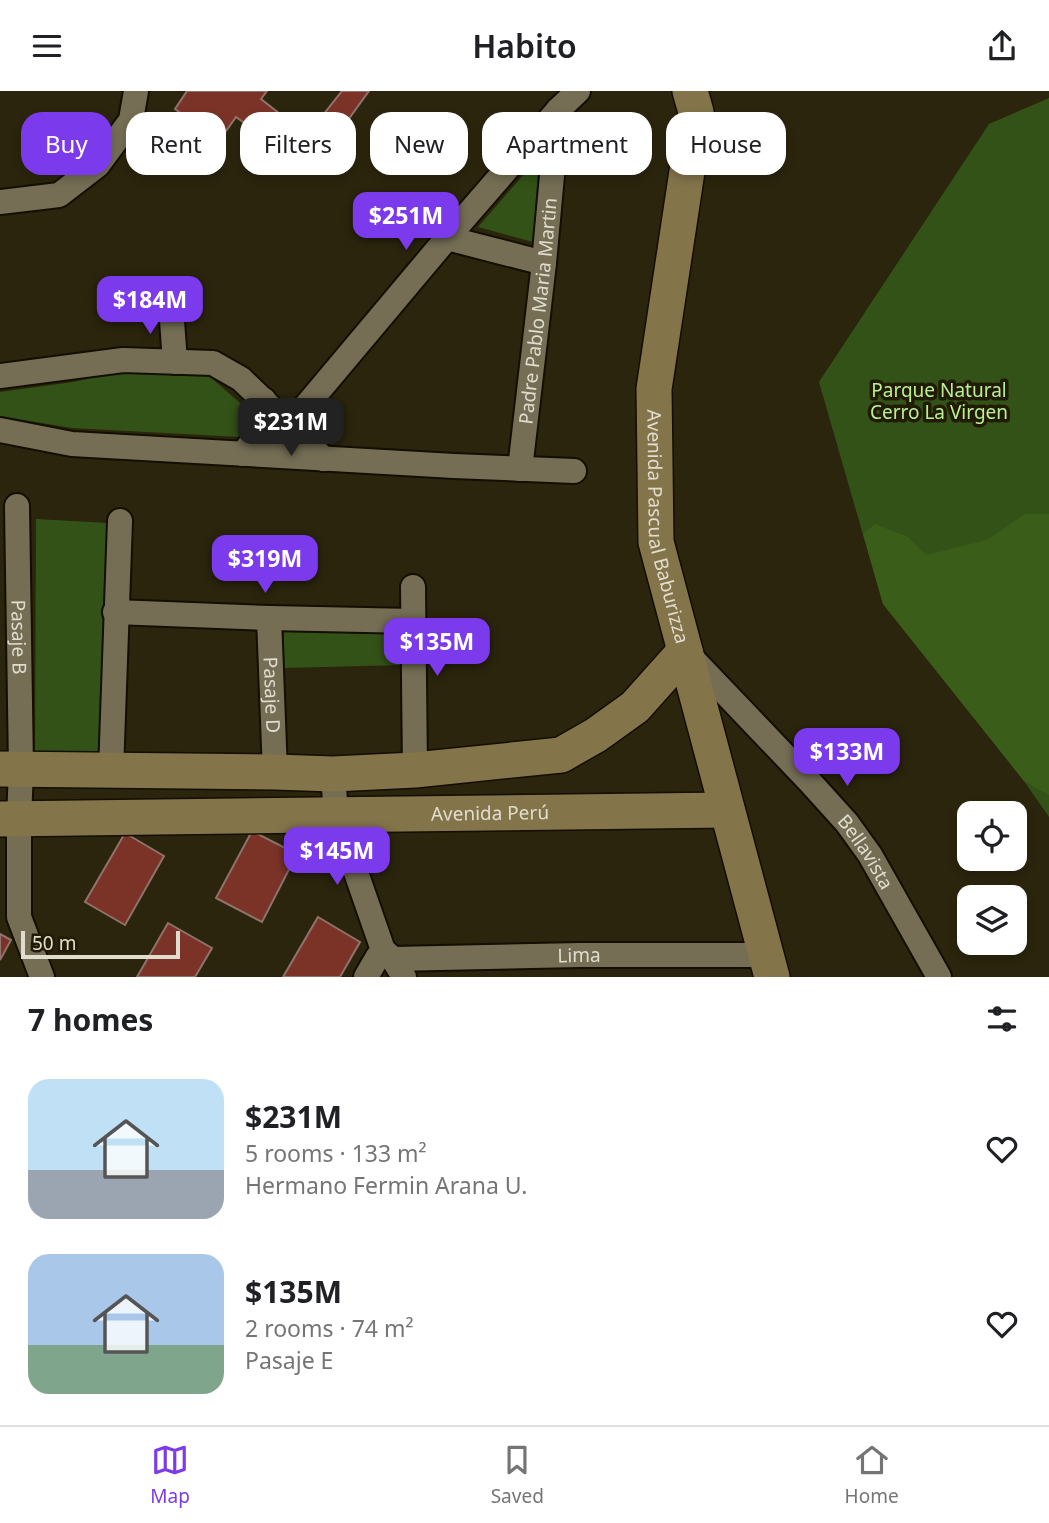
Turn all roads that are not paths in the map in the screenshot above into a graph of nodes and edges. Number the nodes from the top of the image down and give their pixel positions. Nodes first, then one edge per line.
1 (136, 91) edge
2 (578, 91) edge
3 (690, 91) edge
4 (558, 110) junction
5 (0, 202) edge
6 (447, 238) junction
7 (544, 263) junction
8 (171, 307) dead end
9 (175, 362) junction
10 (0, 376) edge
11 (264, 400) junction
12 (290, 425) junction
13 (0, 430) edge
14 (243, 454) junction
15 (324, 459) junction
16 (520, 469) junction
17 (574, 471) dead end
18 (17, 506) dead end
19 (120, 521) dead end
20 (9, 574) edge
21 (413, 587) dead end
22 (115, 612) junction
23 (269, 618) junction
24 (413, 621) junction
25 (685, 651) junction
26 (11, 769) edge
27 (415, 770) junction
28 (111, 771) junction
29 (275, 772) junction
30 (333, 774) junction
31 (727, 810) junction
32 (336, 815) junction
33 (9, 819) edge
34 (394, 962) edge
35 (583, 966) edge
36 (769, 970) edge
37 (42, 977) edge
38 (366, 977) edge
39 (939, 977) edge

1 - 5 street
2 - 4 street
3 - 25 street, Avenida Pascual Baburizza
4 - 6 street
4 - 7 street, Padre Pablo Maria Martin
6 - 7 street
6 - 12 street
7 - 16 street, Padre Pablo Maria Martin
8 - 9 street
9 - 10 street
9 - 11 street
11 - 12 street
11 - 14 street
12 - 15 street
13 - 14 street
14 - 15 street
15 - 16 street
16 - 17 street
18 - 20 street, Pasaje B
19 - 22 street
20 - 26 street, Pasaje B
21 - 24 street
22 - 23 street
22 - 28 street
23 - 24 street
23 - 29 street, Pasaje D
24 - 27 street
25 - 27 street
25 - 31 street, Avenida Pascual Baburizza
25 - 39 street, Bellavista
26 - 28 street
26 - 33 street, Pasaje B
27 - 30 street
28 - 29 street
29 - 30 street
30 - 32 street
31 - 32 street, Avenida Perú
31 - 36 street, Avenida Pascual Baburizza
32 - 33 street, Avenida Perú
32 - 34 street
33 - 37 street, Pasaje B
34 - 35 street, Lima
34 - 38 street
35 - 36 street, Lima

